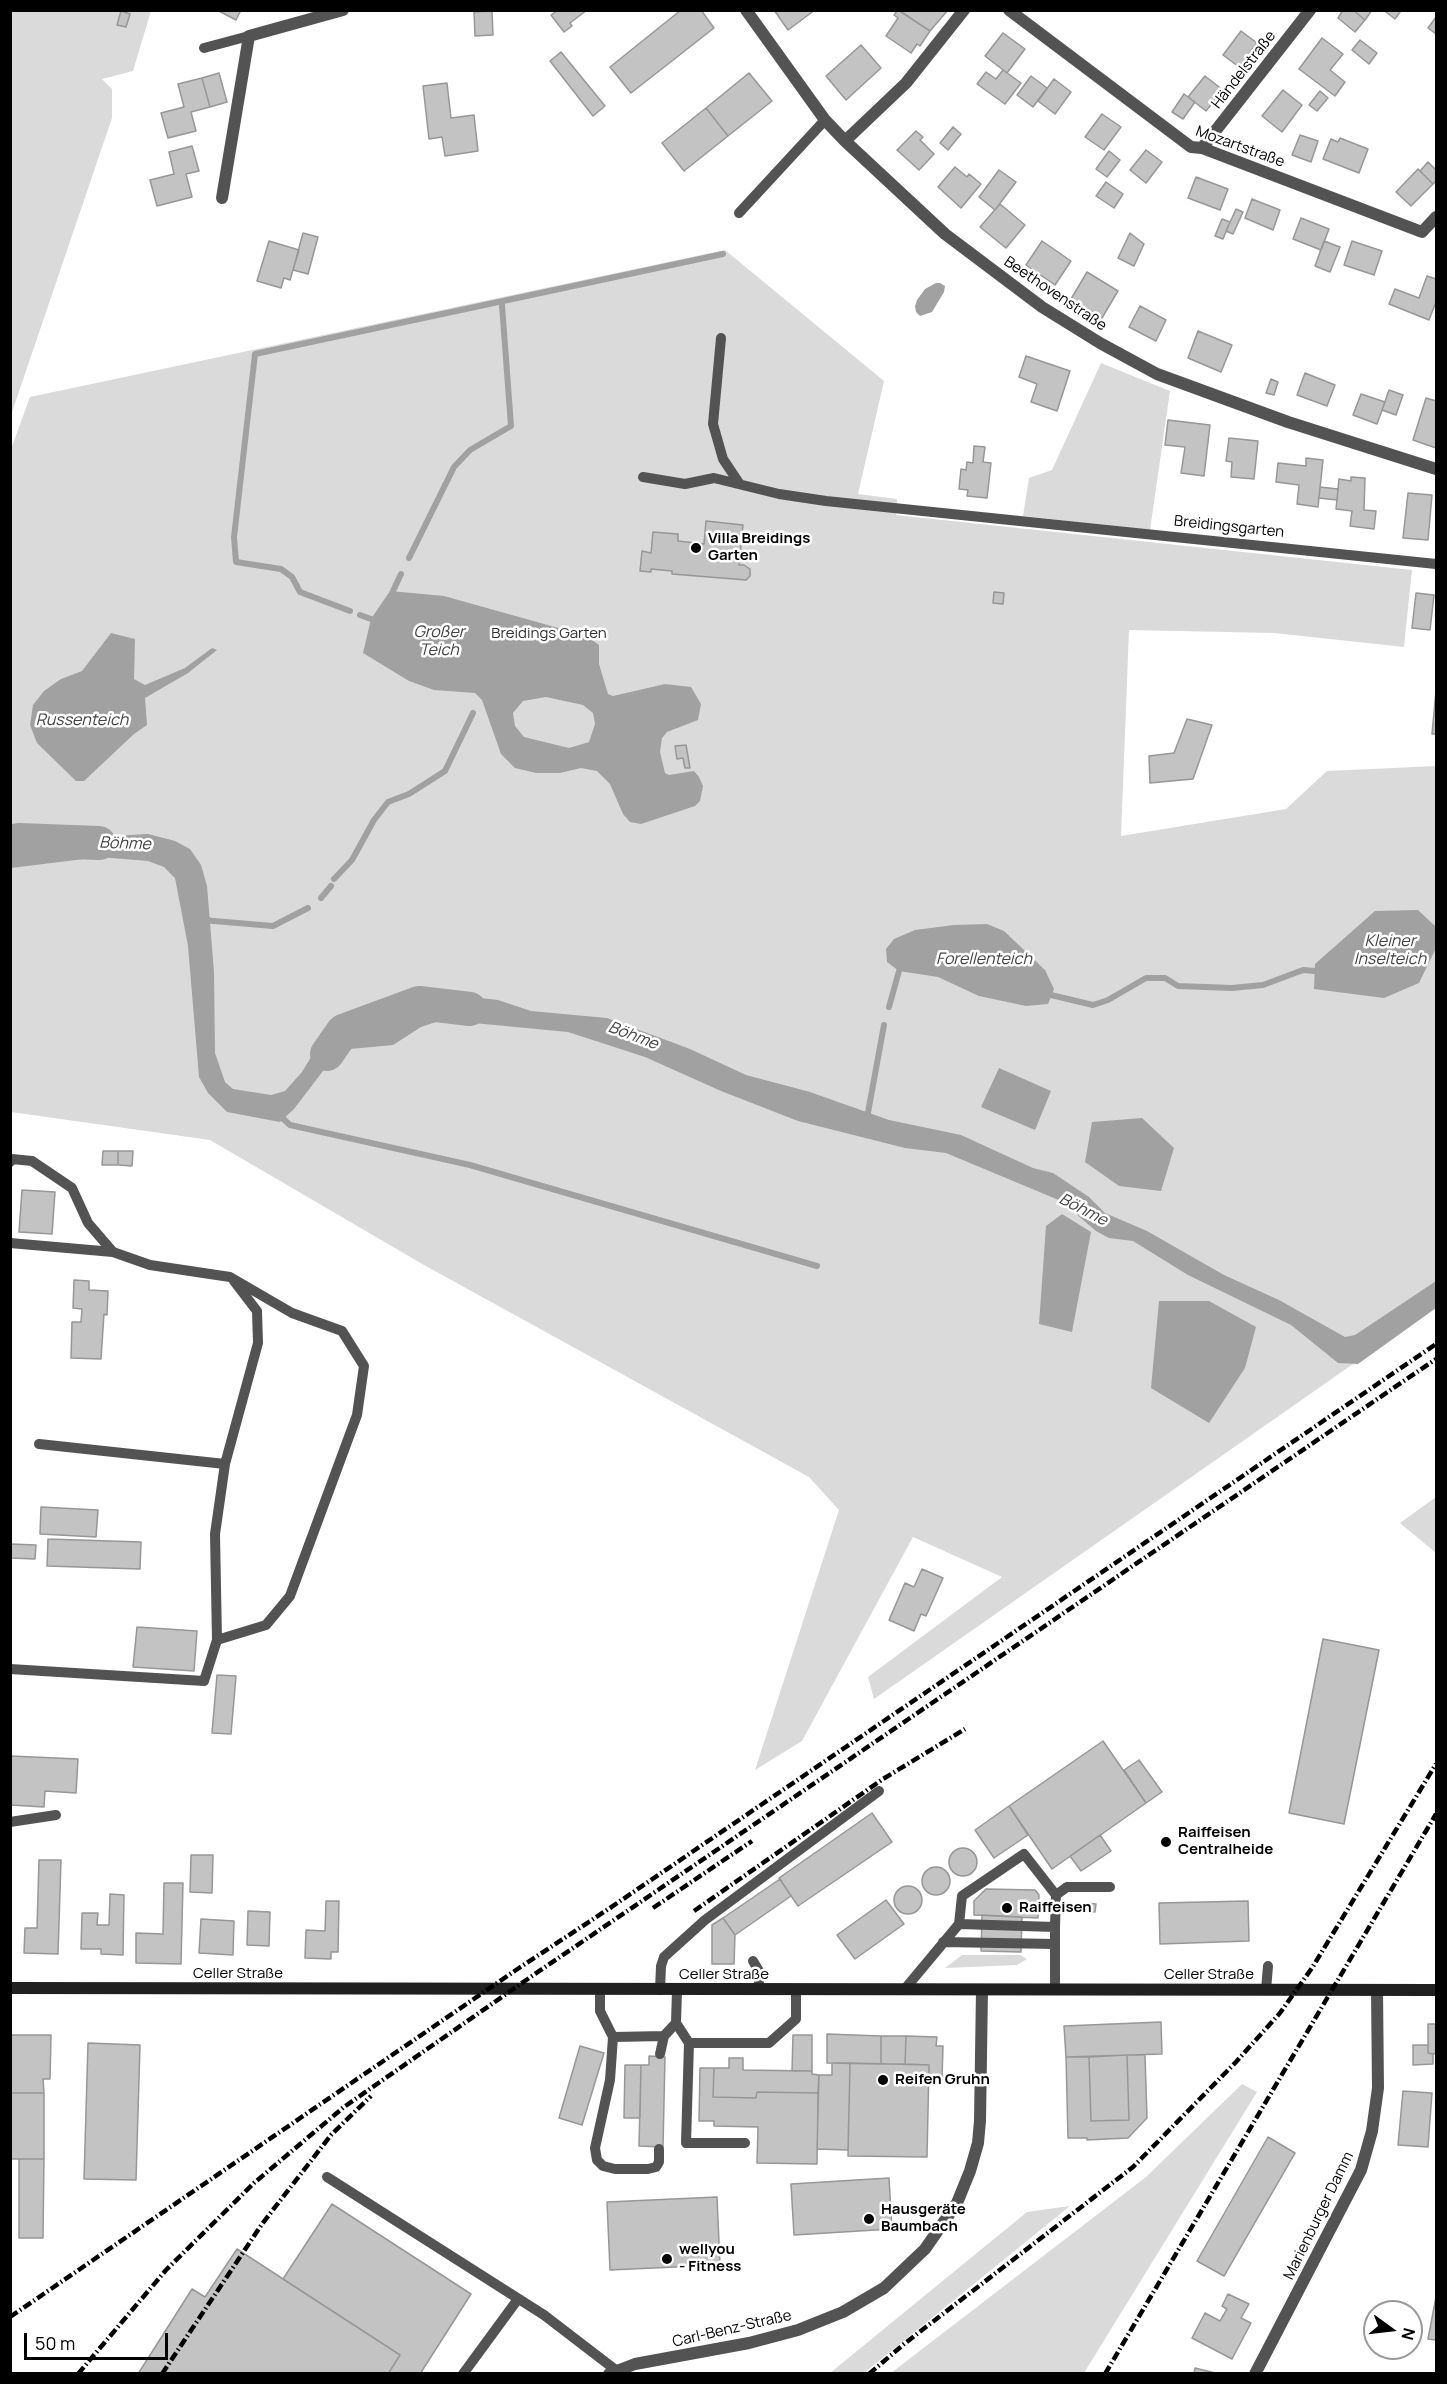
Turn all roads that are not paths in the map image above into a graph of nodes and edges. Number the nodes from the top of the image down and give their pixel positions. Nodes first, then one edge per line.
1 (343, 10) edge
2 (746, 10) edge
3 (964, 10) edge
4 (1009, 10) edge
5 (1310, 10) edge
6 (249, 36) junction
7 (204, 48) dead end
8 (825, 120) junction
9 (845, 141) junction
10 (1202, 148) junction
11 (222, 198) dead end
12 (739, 213) dead end
13 (1437, 217) edge
14 (721, 338) dead end
15 (1437, 469) edge
16 (644, 477) dead end
17 (739, 483) junction
18 (1437, 564) edge
19 (10, 1162) edge
20 (10, 1243) edge
21 (113, 1252) junction
22 (230, 1277) junction
23 (39, 1444) dead end
24 (225, 1464) junction
25 (217, 1640) junction
26 (10, 1669) edge
27 (879, 1791) dead end
28 (56, 1815) dead end
29 (10, 1822) edge
30 (1110, 1887) dead end
31 (1056, 1895) junction
32 (959, 1924) junction
33 (1055, 1927) junction
34 (943, 1942) junction
35 (1055, 1944) junction
36 (753, 1961) dead end
37 (1268, 1966) dead end
38 (10, 1988) edge
39 (600, 1989) junction
40 (660, 1990) junction
41 (677, 1990) junction
42 (759, 1990) junction
43 (796, 1990) junction
44 (904, 1990) junction
45 (982, 1990) junction
46 (1055, 1990) junction
47 (1266, 1990) junction
48 (1377, 1990) junction
49 (1437, 1990) edge
50 (676, 2024) junction
51 (664, 2036) junction
52 (613, 2037) junction
53 (689, 2043) junction
54 (660, 2054) dead end
55 (745, 2143) dead end
56 (659, 2149) dead end
57 (327, 2176) dead end
58 (518, 2299) junction
59 (613, 2372) edge
60 (463, 2373) edge
61 (1255, 2373) edge

1 - 6 street
2 - 8 street, Beethovenstraße
3 - 9 street
4 - 10 street, Mozartstraße
5 - 10 street, Händelstraße
6 - 7 lane
6 - 11 street
8 - 9 street, Beethovenstraße
8 - 12 lane
9 - 15 street, Beethovenstraße
10 - 13 street, Mozartstraße
14 - 17 lane
16 - 17 lane, Breidingsgarten
17 - 18 lane, Breidingsgarten
19 - 21 lane
20 - 21 lane
21 - 22 lane
22 - 24 lane
22 - 25 lane
23 - 24 lane
24 - 25 lane
25 - 26 lane
27 - 40 lane
28 - 29 lane
30 - 31 lane
31 - 32 lane
31 - 33 lane
32 - 33 lane
32 - 34 lane
33 - 35 lane
34 - 35 lane
34 - 44 lane
35 - 46 lane
36 - 42 lane
37 - 47 lane
38 - 39 main road, Celler Straße
39 - 40 main road, Celler Straße
39 - 52 lane
40 - 41 main road, Celler Straße
41 - 42 main road, Celler Straße
41 - 50 lane
42 - 43 main road, Celler Straße
43 - 44 main road, Celler Straße
43 - 53 lane
44 - 45 main road, Celler Straße
45 - 46 main road, Celler Straße
45 - 59 street, Carl-Benz-Straße
46 - 47 main road, Celler Straße
47 - 48 main road, Celler Straße
48 - 49 main road, Celler Straße
48 - 61 street, Marienburger Damm
50 - 51 lane
50 - 53 lane
51 - 52 lane
51 - 54 lane
52 - 56 lane
53 - 55 lane
57 - 58 lane
58 - 59 lane
58 - 60 lane

